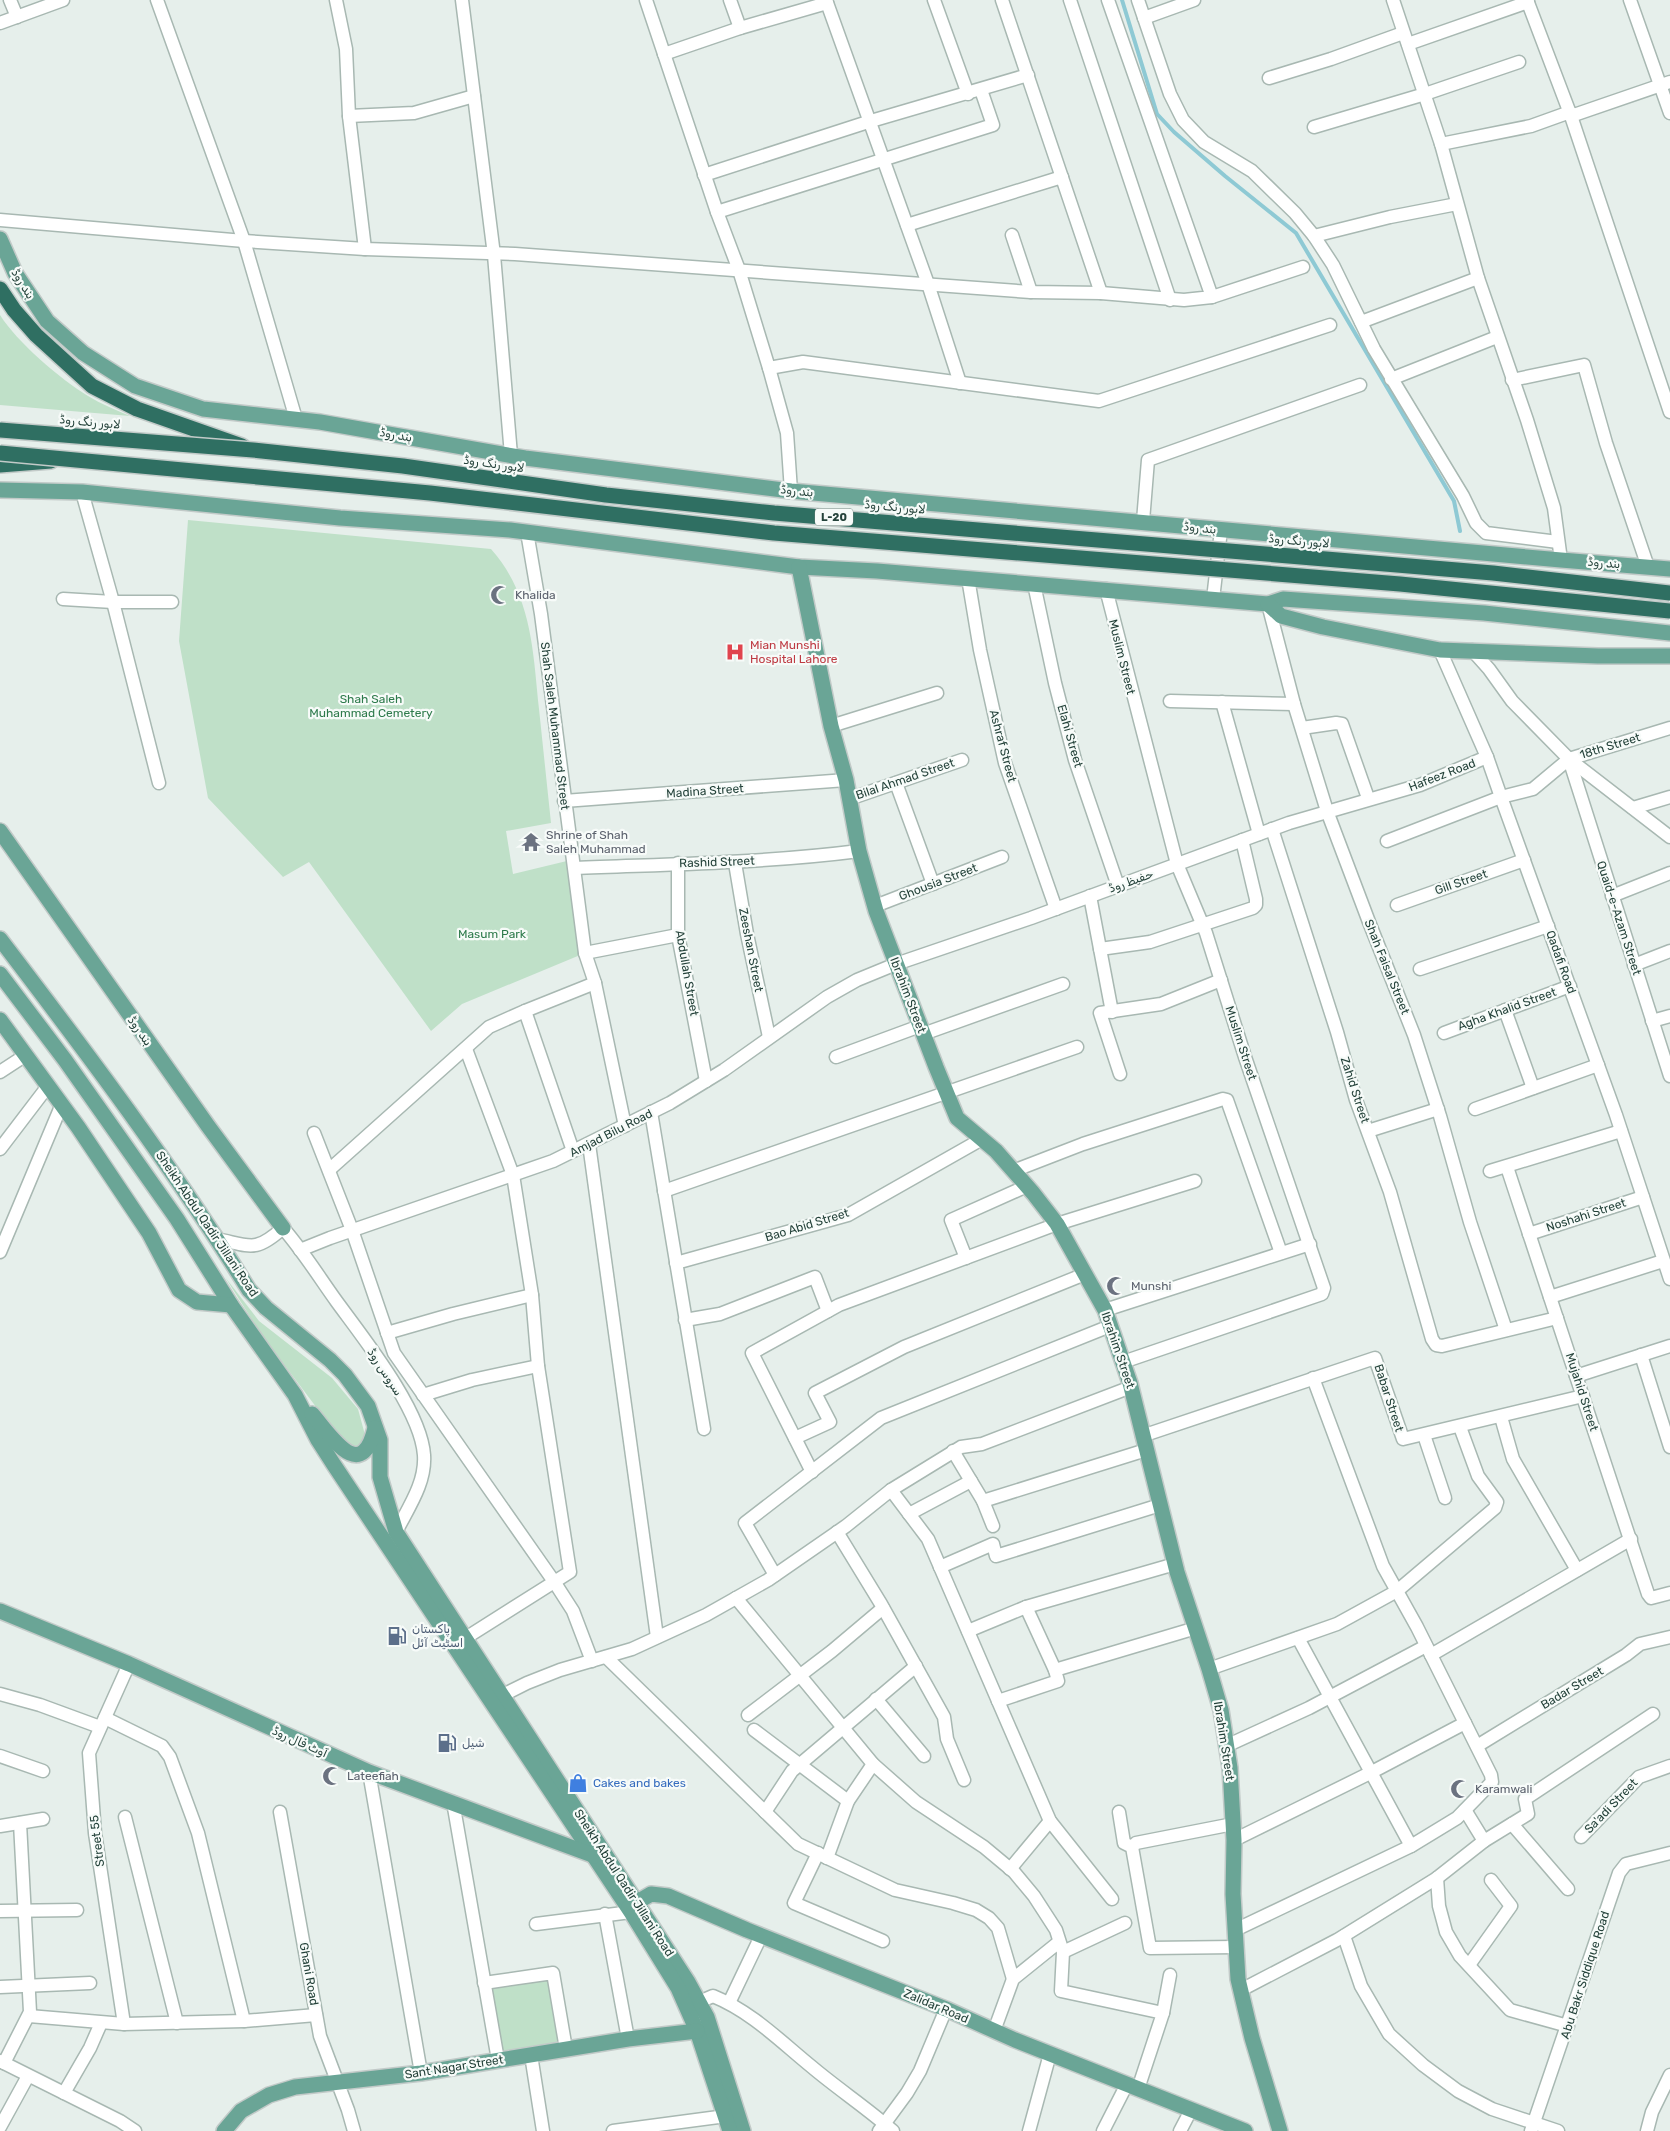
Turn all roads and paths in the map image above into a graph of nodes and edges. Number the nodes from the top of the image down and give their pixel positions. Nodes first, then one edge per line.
1 (10, 0) edge
2 (63, 0) edge
3 (157, 0) edge
4 (336, 0) edge
5 (462, 0) edge
6 (646, 0) edge
7 (730, 0) edge
8 (934, 0) edge
9 (1002, 0) edge
10 (1070, 0) edge
11 (1108, 0) edge
12 (1138, 0) edge
13 (1194, 0) edge
14 (1393, 0) edge
15 (1630, 0) edge
16 (827, 1) edge
17 (1527, 1) edge
18 (17, 17) junction
19 (1144, 18) junction
20 (0, 24) edge
21 (740, 28) junction
22 (1406, 39) junction
23 (664, 54) junction
24 (1519, 62) dead end
25 (1028, 75) junction
26 (1269, 78) dead end
27 (1665, 83) edge
28 (981, 90) junction
29 (968, 94) junction
30 (1425, 94) junction
31 (474, 96) junction
32 (1571, 114) junction
33 (1670, 114) edge
34 (349, 116) junction
35 (871, 121) junction
36 (1314, 127) dead end
37 (1441, 144) junction
38 (884, 158) junction
39 (704, 174) junction
40 (1062, 177) junction
41 (1457, 204) junction
42 (717, 212) junction
43 (0, 220) edge
44 (907, 225) junction
45 (1012, 235) dead end
46 (1314, 236) junction
47 (0, 239) edge
48 (244, 241) junction
49 (365, 249) junction
50 (494, 254) junction
51 (1302, 267) dead end
52 (739, 270) junction
53 (1478, 278) junction
54 (928, 284) junction
55 (0, 290) edge
56 (1031, 292) junction
57 (1101, 293) junction
58 (1212, 297) junction
59 (1170, 300) junction
60 (1361, 322) junction
61 (1330, 325) dead end
62 (1498, 337) junction
63 (769, 368) junction
64 (1391, 379) junction
65 (1512, 380) junction
66 (960, 383) junction
67 (1360, 385) dead end
68 (1669, 404) edge
69 (296, 419) junction
70 (0, 430) edge
71 (253, 450) junction
72 (0, 452) edge
73 (511, 455) junction
74 (75, 459) junction
75 (0, 465) edge
76 (0, 490) edge
77 (791, 491) junction
78 (82, 492) junction
79 (1143, 521) junction
80 (1221, 530) junction
81 (527, 532) junction
82 (1558, 542) junction
83 (1561, 560) junction
84 (1648, 567) junction
85 (800, 568) junction
86 (1670, 569) edge
87 (968, 578) junction
88 (1034, 584) junction
89 (1106, 589) junction
90 (1670, 593) edge
91 (63, 599) dead end
92 (1213, 599) junction
93 (113, 602) junction
94 (172, 602) dead end
95 (1268, 604) junction
96 (1670, 611) edge
97 (1670, 633) edge
98 (1440, 650) junction
99 (1472, 650) junction
100 (1670, 656) edge
101 (937, 693) dead end
102 (1170, 701) dead end
103 (1222, 702) junction
104 (1294, 704) junction
105 (831, 726) junction
106 (1302, 728) junction
107 (1670, 728) edge
108 (1486, 757) junction
109 (1569, 759) junction
110 (962, 760) dead end
111 (846, 780) junction
112 (896, 782) junction
113 (159, 783) dead end
114 (1501, 797) junction
115 (1670, 797) edge
116 (1368, 798) junction
117 (849, 799) junction
118 (564, 801) junction
119 (1633, 808) junction
120 (1327, 811) junction
121 (1272, 829) junction
122 (0, 831) edge
123 (1259, 834) junction
124 (1670, 837) edge
125 (1242, 840) junction
126 (1387, 841) dead end
127 (859, 851) junction
128 (1002, 857) dead end
129 (1524, 860) junction
130 (678, 863) junction
131 (735, 863) junction
132 (1177, 864) junction
133 (575, 868) junction
134 (1670, 873) edge
135 (933, 884) junction
136 (1118, 886) junction
137 (1090, 896) junction
138 (1612, 896) junction
139 (1397, 905) dead end
140 (875, 906) junction
141 (1056, 909) junction
142 (1203, 926) junction
143 (1548, 926) junction
144 (678, 934) junction
145 (0, 939) edge
146 (1100, 949) junction
147 (1670, 951) edge
148 (585, 953) junction
149 (896, 964) junction
150 (1634, 965) junction
151 (1420, 969) dead end
152 (0, 974) edge
153 (1221, 980) junction
154 (595, 983) junction
155 (1063, 984) dead end
156 (1570, 986) junction
157 (1505, 1010) junction
158 (525, 1011) junction
159 (1112, 1012) junction
160 (1670, 1016) edge
161 (0, 1020) edge
162 (1652, 1021) junction
163 (921, 1030) junction
164 (1444, 1033) dead end
165 (769, 1037) junction
166 (1077, 1047) dead end
167 (466, 1049) junction
168 (26, 1055) junction
169 (836, 1057) dead end
170 (1598, 1065) junction
171 (0, 1072) edge
172 (1120, 1074) dead end
173 (1670, 1076) edge
174 (706, 1081) junction
175 (48, 1086) junction
176 (1533, 1088) junction
177 (947, 1094) junction
178 (62, 1104) junction
179 (1438, 1109) junction
180 (1475, 1109) dead end
181 (651, 1112) junction
182 (624, 1126) junction
183 (1621, 1130) junction
184 (1368, 1131) junction
185 (314, 1132) dead end
186 (982, 1139) junction
187 (589, 1144) junction
188 (0, 1149) edge
189 (573, 1151) junction
190 (1507, 1167) junction
191 (329, 1170) junction
192 (1013, 1171) junction
193 (1490, 1171) dead end
194 (513, 1175) junction
195 (1195, 1181) dead end
196 (1027, 1186) junction
197 (664, 1191) junction
198 (1642, 1197) junction
199 (1056, 1224) junction
200 (283, 1228) junction
201 (352, 1230) junction
202 (1529, 1234) junction
203 (217, 1239) junction
204 (1310, 1244) junction
205 (300, 1250) junction
206 (0, 1252) edge
207 (1281, 1253) junction
208 (966, 1258) junction
209 (1663, 1261) junction
210 (676, 1263) junction
211 (1085, 1274) junction
212 (1670, 1279) edge
213 (532, 1295) junction
214 (1550, 1297) junction
215 (231, 1305) junction
216 (1105, 1310) junction
217 (828, 1311) junction
218 (1557, 1318) junction
219 (686, 1320) junction
220 (1110, 1326) junction
221 (1506, 1330) junction
222 (388, 1333) junction
223 (1670, 1346) edge
224 (1641, 1355) junction
225 (1123, 1362) junction
226 (538, 1366) junction
227 (1576, 1376) junction
228 (1313, 1378) junction
229 (1131, 1387) junction
230 (295, 1395) junction
231 (423, 1395) junction
232 (1583, 1396) junction
233 (1501, 1417) junction
234 (376, 1426) junction
235 (1460, 1427) junction
236 (704, 1429) dead end
237 (1424, 1435) junction
238 (795, 1438) junction
239 (1144, 1443) junction
240 (1670, 1446) edge
241 (953, 1451) junction
242 (812, 1472) junction
243 (971, 1481) junction
244 (890, 1490) junction
245 (1445, 1498) dead end
246 (983, 1501) junction
247 (1160, 1505) junction
248 (908, 1514) junction
249 (993, 1526) dead end
250 (396, 1532) junction
251 (837, 1532) junction
252 (1631, 1539) junction
253 (1175, 1564) junction
254 (940, 1567) junction
255 (1577, 1570) junction
256 (775, 1575) junction
257 (555, 1583) junction
258 (1396, 1591) junction
259 (1670, 1593) edge
260 (736, 1598) junction
261 (1026, 1607) junction
262 (883, 1608) junction
263 (0, 1611) edge
264 (1196, 1628) junction
265 (968, 1631) junction
266 (1670, 1637) edge
267 (657, 1638) junction
268 (1298, 1638) junction
269 (464, 1639) junction
270 (1429, 1651) junction
271 (606, 1657) junction
272 (592, 1661) junction
273 (129, 1664) junction
274 (916, 1666) junction
275 (1209, 1669) junction
276 (1055, 1670) junction
277 (800, 1675) junction
278 (0, 1694) edge
279 (501, 1696) junction
280 (1330, 1697) junction
281 (876, 1699) junction
282 (998, 1701) junction
283 (1653, 1714) dead end
284 (748, 1715) dead end
285 (102, 1722) junction
286 (1465, 1723) junction
287 (843, 1728) junction
288 (754, 1730) dead end
289 (1226, 1746) junction
290 (1477, 1746) junction
291 (0, 1756) edge
292 (924, 1756) dead end
293 (873, 1764) junction
294 (798, 1765) junction
295 (1670, 1766) edge
296 (43, 1771) dead end
297 (369, 1772) junction
298 (1370, 1773) junction
299 (964, 1780) dead end
300 (848, 1801) junction
301 (453, 1802) junction
302 (1465, 1810) junction
303 (280, 1812) dead end
304 (765, 1812) junction
305 (1119, 1812) dead end
306 (124, 1817) dead end
307 (43, 1819) dead end
308 (1050, 1821) junction
309 (20, 1823) junction
310 (1233, 1824) junction
311 (1512, 1824) junction
312 (0, 1826) edge
313 (1581, 1837) dead end
314 (1234, 1840) junction
315 (1484, 1841) junction
316 (1411, 1846) junction
317 (1132, 1847) junction
318 (599, 1853) junction
319 (1670, 1853) edge
320 (822, 1856) junction
321 (1010, 1868) junction
322 (1437, 1878) junction
323 (1491, 1880) dead end
324 (1568, 1889) dead end
325 (1112, 1899) dead end
326 (632, 1907) junction
327 (25, 1910) junction
328 (77, 1910) dead end
329 (0, 1911) edge
330 (604, 1914) junction
331 (1125, 1923) dead end
332 (536, 1924) dead end
333 (1235, 1930) junction
334 (761, 1936) junction
335 (1344, 1936) junction
336 (883, 1940) dead end
337 (1061, 1947) junction
338 (1236, 1947) junction
339 (1469, 1965) junction
340 (1170, 1975) dead end
341 (1013, 1979) junction
342 (90, 1983) dead end
343 (484, 1983) junction
344 (0, 1987) edge
345 (28, 1987) junction
346 (1240, 1990) junction
347 (699, 2002) junction
348 (729, 2003) junction
349 (946, 2009) junction
350 (1163, 2013) junction
351 (316, 2015) junction
352 (29, 2016) junction
353 (244, 2021) junction
354 (101, 2023) junction
355 (177, 2023) junction
356 (124, 2024) junction
357 (1568, 2026) junction
358 (994, 2030) junction
359 (697, 2031) junction
360 (628, 2039) junction
361 (566, 2049) junction
362 (1050, 2054) junction
363 (531, 2055) junction
364 (498, 2060) junction
365 (2, 2062) edge
366 (420, 2073) junction
367 (1670, 2075) edge
368 (28, 2076) junction
369 (339, 2083) junction
370 (1133, 2086) junction
371 (64, 2093) junction
372 (1191, 2110) junction
373 (726, 2116) junction
374 (0, 2127) edge
375 (1533, 2127) edge
376 (885, 2128) edge
377 (226, 2130) edge
378 (135, 2131) edge
379 (354, 2131) edge
380 (543, 2131) edge
381 (613, 2131) edge
382 (730, 2131) edge
383 (744, 2131) edge
384 (1029, 2131) edge
385 (1103, 2131) edge
386 (1180, 2131) edge
387 (1245, 2131) edge
388 (1280, 2131) edge
389 (1558, 2131) edge
390 (1647, 2131) edge

1 - 18 street
2 - 18 street
3 - 48 street
4 - 34 street
5 - 31 street
6 - 23 street
7 - 21 street
8 - 29 street
9 - 25 street
10 - 59 street
11 - 58 street
12 - 19 street
13 - 19 street
14 - 22 street
15 - 27 street
16 - 21 street
16 - 35 street
17 - 22 street
17 - 32 street
18 - 20 street
19 - 46 street
21 - 23 street
22 - 26 street
22 - 30 street
23 - 39 street
24 - 30 street
25 - 28 street
25 - 40 street
27 - 32 street
27 - 33 street
28 - 29 street
28 - 38 street
29 - 35 street
30 - 36 street
30 - 37 street
31 - 34 street
31 - 50 street
32 - 37 street
32 - 68 street
34 - 49 street
35 - 38 street
35 - 39 street
37 - 41 street
38 - 42 street
38 - 44 street
39 - 42 street
40 - 44 street
40 - 57 street
41 - 46 street
41 - 53 street
42 - 52 street
43 - 48 street
44 - 54 street
45 - 56 street
46 - 60 street
47 - 69 main road, بند روڈ
48 - 49 street
48 - 69 street
49 - 50 street
50 - 52 street
50 - 73 street
51 - 58 street
52 - 54 street
52 - 63 street
53 - 60 street
53 - 62 street
54 - 56 street
54 - 66 street
55 - 71 highway
56 - 57 street
57 - 59 street
58 - 59 street
60 - 64 street
61 - 66 street
62 - 64 street
62 - 65 street
63 - 66 street
63 - 77 street
64 - 82 street
65 - 82 street
65 - 84 street
67 - 79 street
69 - 73 main road, بند روڈ
70 - 71 highway, لاہور رنگ روڈ / L-20, bridge
71 - 90 highway, لاہور رنگ روڈ / L-20, bridge
72 - 74 highway, L-20, bridge
73 - 77 main road, بند روڈ
74 - 75 highway
74 - 96 highway, L-20, bridge
76 - 78 main road
77 - 79 main road, بند روڈ
78 - 81 main road
78 - 93 street
79 - 80 main road, بند روڈ
80 - 83 main road, بند روڈ
80 - 92 street
81 - 85 main road
81 - 118 street, Shah Saleh Muhammad Street
82 - 83 street
83 - 84 main road, بند روڈ
84 - 86 main road, بند روڈ
85 - 87 main road
85 - 105 main road, Ibrahim Street
87 - 88 main road
87 - 141 street, Ashraf Street
88 - 89 main road
88 - 136 street, Elahi Street
89 - 92 main road
89 - 132 street, Muslim Street
91 - 93 street
92 - 95 main road
93 - 94 street
93 - 113 street
95 - 97 main road
95 - 98 main road
95 - 104 street, Shah Faisal Street
98 - 99 main road
98 - 108 street, Qadafi Road
99 - 100 main road
99 - 109 street
101 - 105 street
102 - 103 street
103 - 104 street
103 - 123 street
104 - 106 street, Shah Faisal Street
105 - 111 main road, Ibrahim Street
106 - 116 street
106 - 120 street, Shah Faisal Street
107 - 109 street, 18th Street
108 - 114 street, Qadafi Road
108 - 116 street, Hafeez Road
109 - 114 street, 18th Street
109 - 119 street
109 - 138 street, Quaid-e-Azam Street
110 - 112 street, Bilal Ahmad Street
111 - 117 main road, Ibrahim Street
111 - 118 street, Madina Street
112 - 117 street, Bilal Ahmad Street
112 - 135 street
114 - 126 street
114 - 129 street, Qadafi Road
115 - 119 street
116 - 120 street, حفیظ روڈ
117 - 127 main road, Ibrahim Street
118 - 133 street, Shah Saleh Muhammad Street
119 - 124 street
120 - 121 street, حفیظ روڈ
120 - 179 street, Shah Faisal Street
121 - 123 street, حفیظ روڈ
121 - 184 street, Zahid Street
122 - 200 main road, بند روڈ
123 - 125 street, حفیظ روڈ
125 - 132 street, حفیظ روڈ
125 - 142 street
127 - 131 street, Rashid Street
127 - 140 main road, Ibrahim Street
128 - 135 street, Ghousia Street
129 - 139 street, Gill Street
129 - 143 street, Qadafi Road
130 - 131 street, Rashid Street
130 - 133 street, Rashid Street
130 - 144 street, Abdullah Street
131 - 165 street, Zeeshan Street
132 - 136 street, حفیظ روڈ
132 - 142 street, Muslim Street
133 - 148 street, Shah Saleh Muhammad Street
134 - 138 street
135 - 140 street, Ghousia Street
136 - 137 street, حفیظ روڈ
137 - 141 street, حفیظ روڈ
137 - 146 street
138 - 150 street, Quaid-e-Azam Street
140 - 149 main road, Ibrahim Street
141 - 149 street, حفیظ روڈ
142 - 146 street
142 - 153 street, Muslim Street
143 - 151 street
143 - 156 street, Qadafi Road
144 - 148 street
144 - 174 street, Abdullah Street
145 - 203 main road, Sheikh Abdul Qadir Jillani Road
146 - 159 street
147 - 150 street
148 - 154 street, Shah Saleh Muhammad Street
149 - 163 main road, Ibrahim Street
149 - 165 street, Amjad Bilu Road
150 - 162 street, Quaid-e-Azam Street
152 - 215 main road, Sheikh Abdul Qadir Jillani Road
153 - 159 street
153 - 204 street, Muslim Street
154 - 158 street
154 - 182 street, Shah Saleh Muhammad Street
155 - 163 street
156 - 157 street, Agha Khalid Street
156 - 170 street, Qadafi Road
157 - 164 street, Agha Khalid Street
157 - 176 street
158 - 167 street
158 - 189 street
159 - 172 street
160 - 162 street
161 - 168 main road
162 - 173 street, Quaid-e-Azam Street
163 - 169 street
163 - 177 main road, Ibrahim Street
165 - 174 street, Amjad Bilu Road
166 - 177 street
167 - 191 street
167 - 194 street
168 - 171 street
168 - 175 main road
170 - 176 street
170 - 183 street, Qadafi Road
174 - 181 street, Amjad Bilu Road
175 - 178 main road
175 - 188 street
176 - 180 street
177 - 186 main road, Ibrahim Street
177 - 197 street
178 - 206 street
178 - 215 main road
179 - 184 street
179 - 221 street, Shah Faisal Street
181 - 182 street, Amjad Bilu Road
181 - 197 street
182 - 187 street, Amjad Bilu Road
183 - 190 street
183 - 198 street, Qadafi Road
184 - 221 street, Zahid Street
185 - 191 street
186 - 192 main road, Ibrahim Street
186 - 210 street, Bao Abid Street
187 - 189 street, Amjad Bilu Road
187 - 267 street
189 - 194 street, Amjad Bilu Road
190 - 193 street
190 - 202 street, Mujahid Street
191 - 201 street
192 - 196 main road, Ibrahim Street
192 - 207 street
194 - 201 street, Amjad Bilu Road
194 - 213 street
195 - 199 street
196 - 199 main road, Ibrahim Street
196 - 208 street
197 - 210 street
198 - 202 street, Noshahi Street
198 - 209 street, Qadafi Road
199 - 208 street
199 - 211 main road, Ibrahim Street
200 - 203 street
200 - 205 street, سروس روڈ
201 - 205 street, Amjad Bilu Road
201 - 222 street
202 - 214 street, Mujahid Street
203 - 234 main road, Sheikh Abdul Qadir Jillani Road
204 - 207 street
204 - 225 street, Muslim Street
205 - 250 street, سروس روڈ
207 - 216 street
208 - 217 street
209 - 212 street, Qadafi Road
209 - 214 street
210 - 219 street
211 - 216 main road, Ibrahim Street
211 - 238 street
213 - 222 street
213 - 226 street
214 - 218 street, Mujahid Street
215 - 230 main road, Sheikh Abdul Qadir Jillani Road
216 - 220 main road, Ibrahim Street
217 - 219 street
217 - 238 street
218 - 221 street
218 - 227 street, Mujahid Street
219 - 236 street
220 - 225 main road, Ibrahim Street
220 - 242 street
222 - 231 street
223 - 224 street
224 - 227 street
224 - 240 street
225 - 229 main road, Ibrahim Street
226 - 231 street
226 - 257 street
227 - 232 street, Mujahid Street
228 - 237 street, Babar Street
228 - 239 street, Babar Street
228 - 258 street
229 - 239 main road, Ibrahim Street
229 - 241 street
230 - 234 main road
230 - 318 main road, Sheikh Abdul Qadir Jillani Road
231 - 257 street
232 - 233 street, Babar Street
232 - 252 street, Mujahid Street
233 - 235 street, Babar Street
233 - 255 street
234 - 250 main road, Sheikh Abdul Qadir Jillani Road
235 - 237 street, Babar Street
235 - 258 street
237 - 245 street
238 - 242 street
239 - 246 street, Babar Street
239 - 247 main road, Ibrahim Street
241 - 243 street
241 - 244 street
242 - 256 street
243 - 246 street
243 - 248 street
244 - 248 street
244 - 251 street
246 - 249 street
247 - 253 main road, Ibrahim Street
247 - 254 street
248 - 254 street
250 - 269 main road, Sheikh Abdul Qadir Jillani Road
251 - 256 street
251 - 262 street
252 - 255 street
252 - 259 street, Mujahid Street
253 - 261 street
253 - 264 main road, Ibrahim Street
254 - 265 street
255 - 270 street
256 - 260 street
257 - 269 street
257 - 272 street
258 - 268 street
258 - 270 street
260 - 267 street
260 - 277 street
261 - 265 street
261 - 276 street
262 - 274 street
262 - 277 street
263 - 273 main road, آوٹ فال روڈ
264 - 275 main road, Ibrahim Street
264 - 276 street
265 - 282 street
266 - 290 street, Badar Street
267 - 271 street
268 - 275 street
268 - 280 street
269 - 279 main road, Sheikh Abdul Qadir Jillani Road
270 - 280 street
270 - 286 street
271 - 272 street
271 - 304 street
272 - 279 street
273 - 285 street, Street 55
273 - 297 main road, آوٹ فال روڈ
274 - 281 street
274 - 299 street
275 - 289 main road, Ibrahim Street
276 - 282 street
277 - 284 street
277 - 287 street
278 - 285 street
279 - 318 main road, Sheikh Abdul Qadir Jillani Road
280 - 289 street
280 - 298 street
281 - 287 street
281 - 292 street
282 - 308 street
283 - 311 street
285 - 353 street
285 - 356 street, Street 55
286 - 290 street
286 - 298 street
287 - 293 street
287 - 294 street
288 - 294 street
289 - 310 main road, Ibrahim Street
290 - 302 street
291 - 296 street
293 - 300 street
293 - 321 street
294 - 300 street
294 - 304 street
295 - 313 street, Sa'adi Street
297 - 301 main road, آوٹ فال روڈ
297 - 366 street
298 - 314 street
298 - 316 street
300 - 320 street
301 - 318 main road, آوٹ فال روڈ
301 - 343 street
302 - 315 street
302 - 316 street
303 - 351 street, Ghani Road
304 - 320 street
305 - 317 street
306 - 355 street
307 - 309 street
308 - 321 street
308 - 325 street
309 - 312 street
309 - 327 street
310 - 314 main road, Ibrahim Street
310 - 317 street
311 - 315 street
311 - 324 street
314 - 333 main road, Ibrahim Street
315 - 322 street
316 - 333 street
317 - 338 street
318 - 326 main road, Sheikh Abdul Qadir Jillani Road
319 - 357 street, Abu Bakr Siddique Road
320 - 336 street
320 - 341 street
321 - 337 street
322 - 335 street
322 - 339 street
323 - 339 street
326 - 330 street
326 - 334 main road, Zalidar Road
326 - 347 main road, Sheikh Abdul Qadir Jillani Road
326 - 359 main road, Sheikh Abdul Qadir Jillani Road
327 - 328 street
327 - 329 street
327 - 345 street
330 - 332 street
330 - 360 street
331 - 337 street
333 - 338 main road, Ibrahim Street
334 - 348 street
334 - 349 main road, Zalidar Road
335 - 346 street
335 - 375 street
337 - 341 street
337 - 350 street
338 - 346 main road, Ibrahim Street
339 - 357 street
340 - 350 street
341 - 358 street
342 - 345 street
343 - 361 street
343 - 364 street
344 - 345 street
345 - 352 street
346 - 388 main road, Ibrahim Street
347 - 348 street
347 - 383 main road, Sheikh Abdul Qadir Jillani Road
348 - 376 street
349 - 358 main road, Zalidar Road
349 - 376 street
350 - 370 street
351 - 353 street
351 - 369 street, Ghani Road
352 - 354 street
352 - 365 street
353 - 355 street
354 - 356 street
354 - 371 street
355 - 356 street
357 - 375 street, Abu Bakr Siddique Road
358 - 362 main road, Zalidar Road
359 - 360 main road, Sant Nagar Street
359 - 373 main road, Sheikh Abdul Qadir Jillani Road
360 - 361 main road, Sant Nagar Street
361 - 363 main road, Sant Nagar Street
362 - 370 main road, Zalidar Road
362 - 384 street
363 - 364 main road, Sant Nagar Street
363 - 380 street
364 - 366 main road, Sant Nagar Street
365 - 368 street
366 - 369 main road, Sant Nagar Street
367 - 390 street
368 - 371 street
368 - 374 street
369 - 377 main road, Sant Nagar Street
369 - 379 street, Ghani Road
370 - 372 main road, Zalidar Road
370 - 385 street
371 - 378 street
372 - 386 street
372 - 387 main road, Zalidar Road
373 - 381 street
373 - 382 main road, Sheikh Abdul Qadir Jillani Road
375 - 389 street

